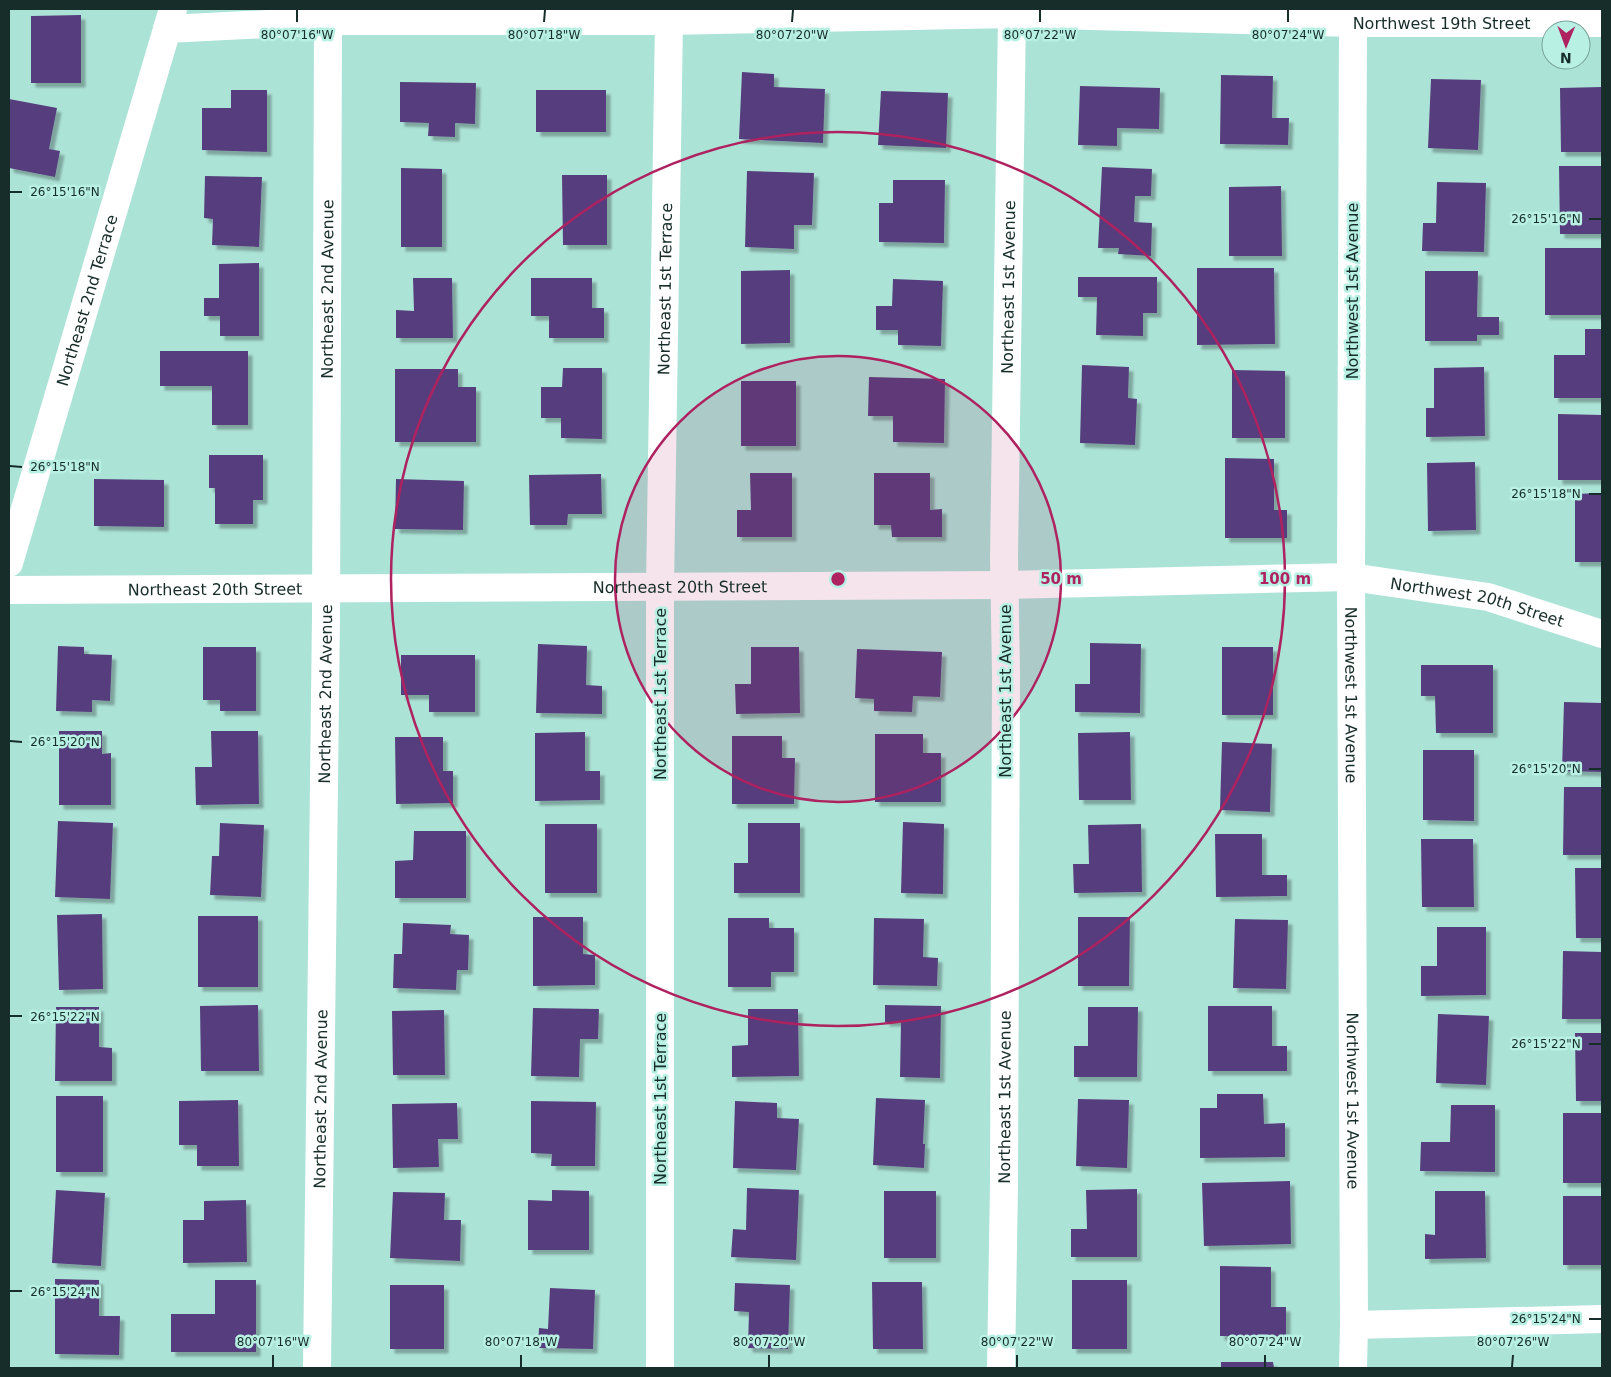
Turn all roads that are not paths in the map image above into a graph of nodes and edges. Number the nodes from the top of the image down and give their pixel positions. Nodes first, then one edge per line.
1 (1012, 14) junction
2 (170, 19) edge
3 (328, 21) junction
4 (669, 21) junction
5 (1353, 23) junction
6 (1602, 23) edge
7 (9, 563) edge
8 (1350, 577) junction
9 (1004, 585) junction
10 (660, 587) junction
11 (326, 588) junction
12 (9, 590) edge
13 (1602, 634) edge
14 (1602, 1319) edge
15 (1354, 1325) junction
16 (318, 1368) edge
17 (660, 1368) edge
18 (1001, 1368) edge
19 (1353, 1368) edge

1 - 4 street, Northwest 19th Street
1 - 5 street, Northwest 19th Street
1 - 9 street, Northeast 1st Avenue
2 - 3 street, Northwest 19th Street
2 - 7 street, Northeast 2nd Terrace
3 - 4 street, Northwest 19th Street
3 - 11 street, Northeast 2nd Avenue
4 - 10 street, Northeast 1st Terrace
5 - 6 street, Northwest 19th Street
5 - 8 street, Northwest 1st Avenue
8 - 9 street, Northeast 20th Street
8 - 13 street, Northwest 20th Street
8 - 15 street, Northwest 1st Avenue
9 - 10 street, Northeast 20th Street
9 - 18 street, Northeast 1st Avenue
10 - 11 street, Northeast 20th Street
10 - 17 street, Northeast 1st Terrace
11 - 12 street, Northeast 20th Street
11 - 16 street, Northeast 2nd Avenue
14 - 15 street
15 - 19 street, Northwest 1st Avenue

